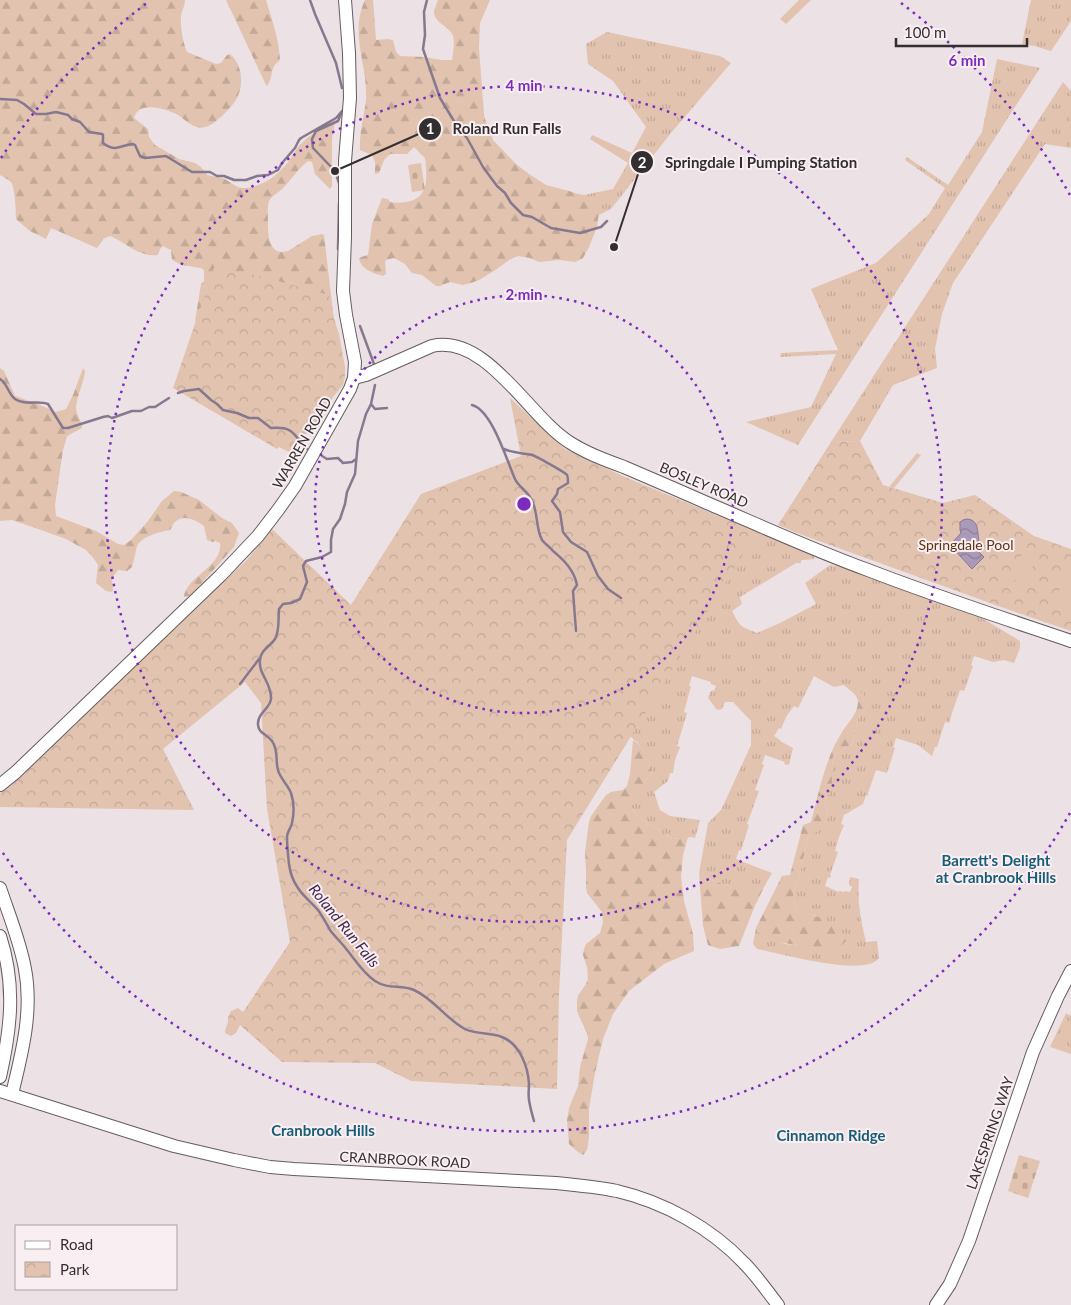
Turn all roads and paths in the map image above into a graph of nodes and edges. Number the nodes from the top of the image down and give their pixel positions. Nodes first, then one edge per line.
1 (345, 0) edge
2 (354, 378) junction
3 (1071, 641) edge
4 (0, 785) edge
5 (0, 888) edge
6 (0, 936) edge
7 (1071, 971) edge
8 (0, 1077) edge
9 (6, 1093) edge
10 (778, 1305) edge
11 (936, 1305) edge

1 - 2 street, WARREN ROAD
2 - 3 street, BOSLEY ROAD
2 - 4 street, WARREN ROAD
5 - 9 street
6 - 8 street
7 - 11 street, LAKESPRING WAY
9 - 10 street, CRANBROOK ROAD

